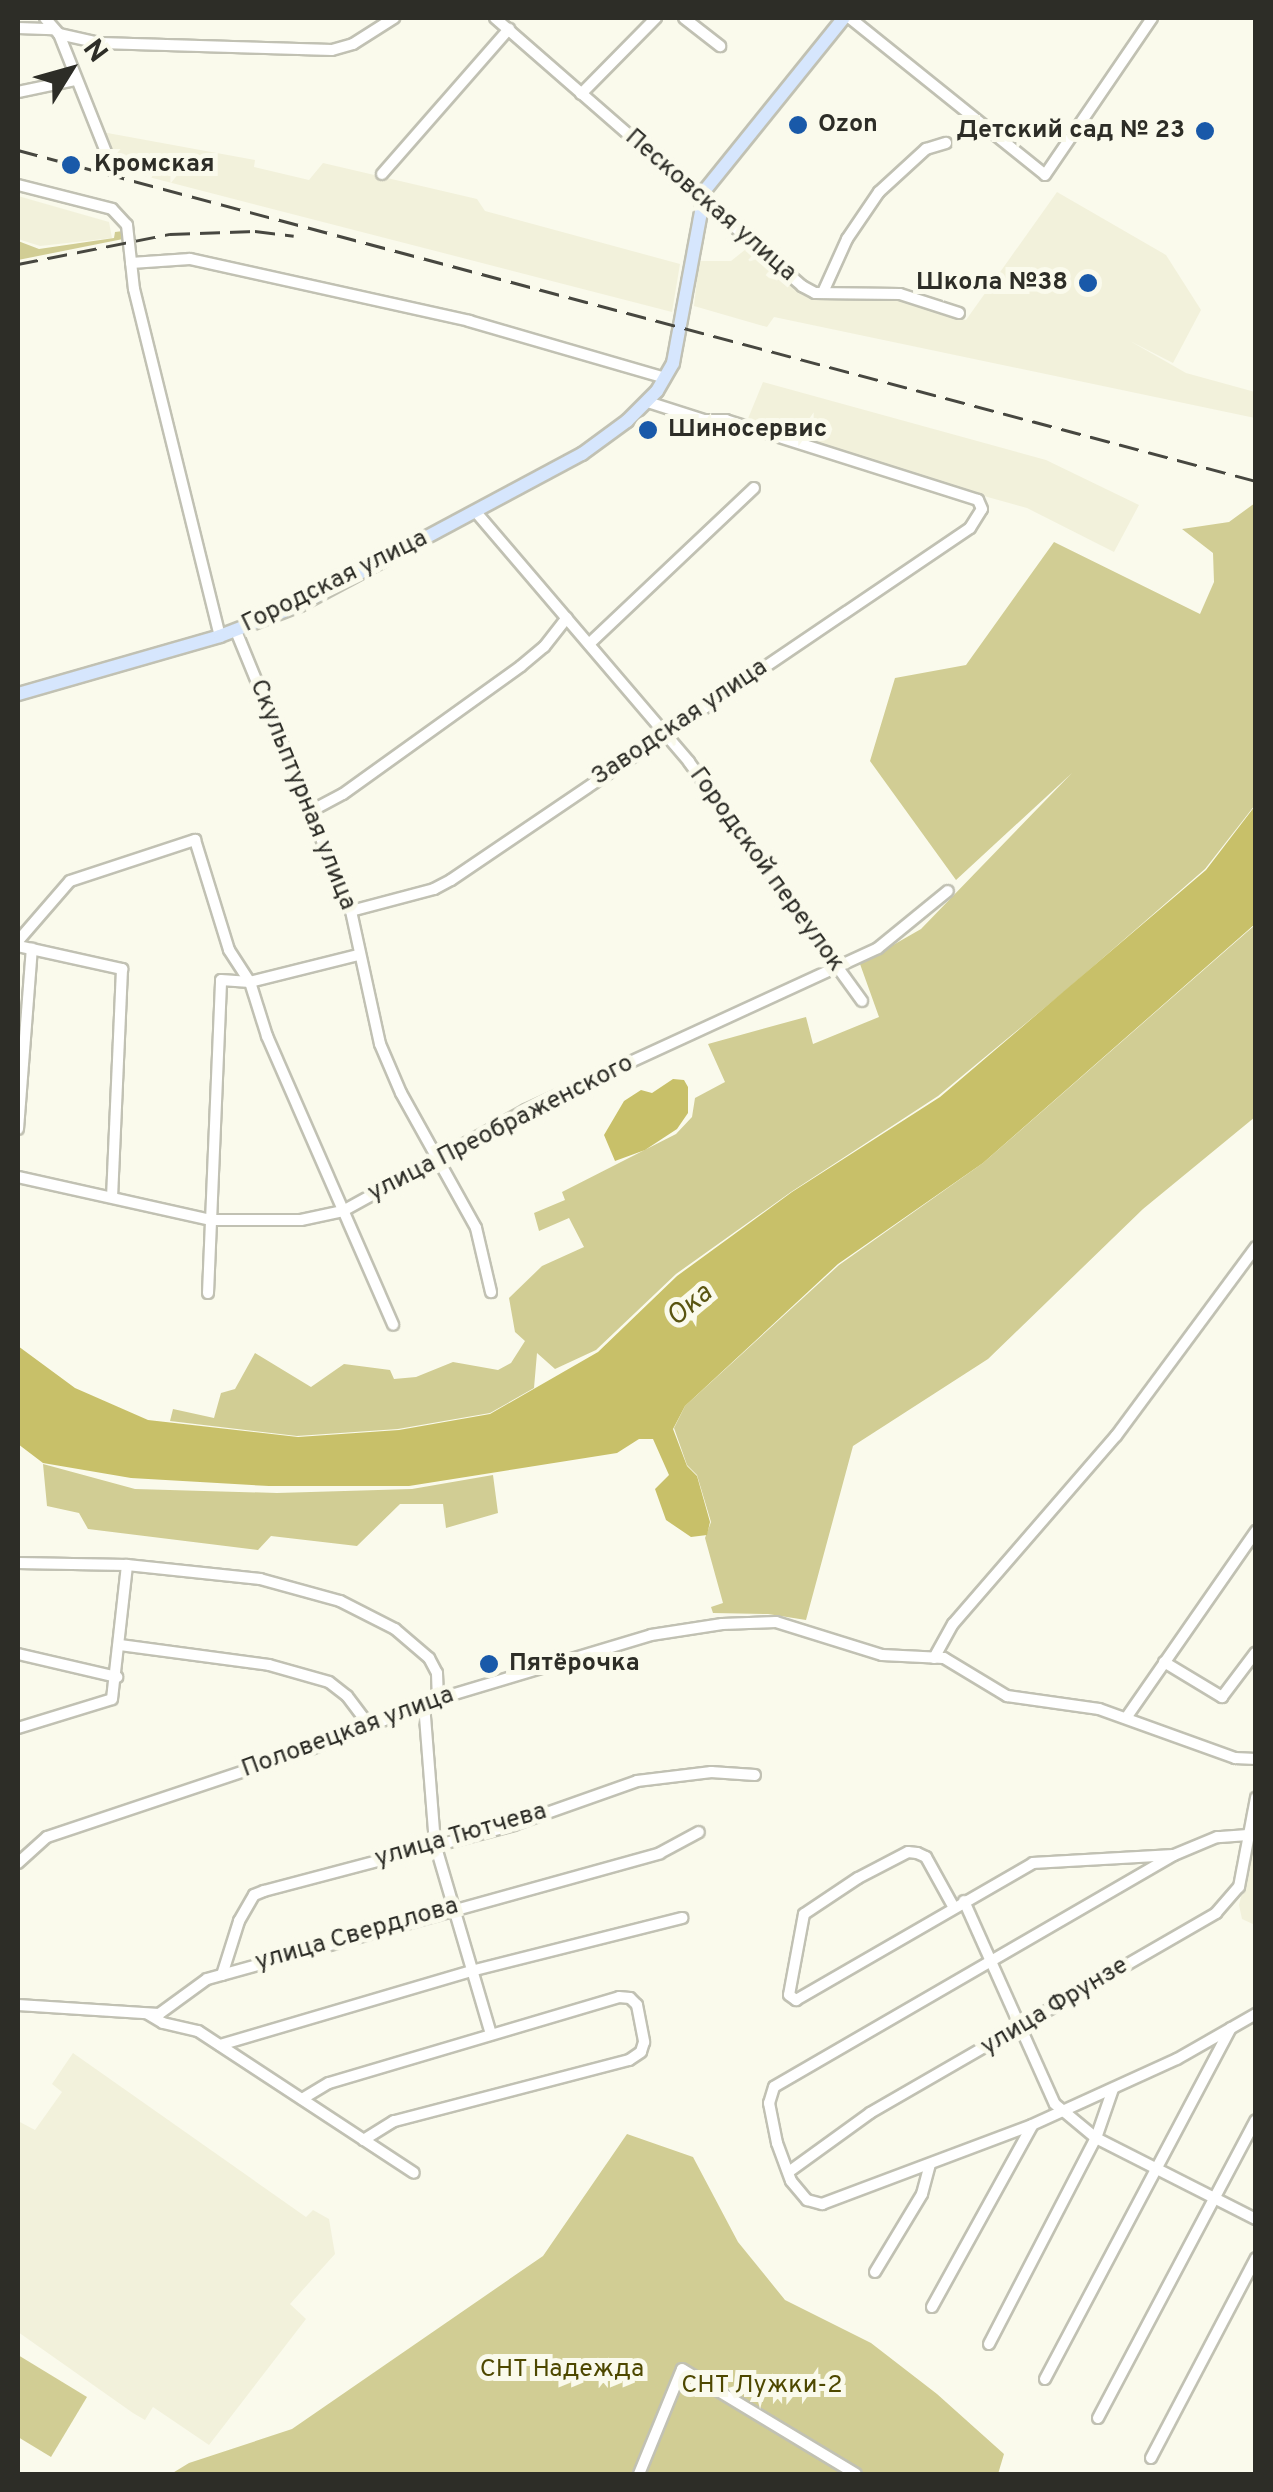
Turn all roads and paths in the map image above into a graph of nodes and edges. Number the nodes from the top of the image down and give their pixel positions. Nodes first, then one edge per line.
1 (45, 18) edge
2 (394, 18) edge
3 (496, 18) edge
4 (656, 18) edge
5 (684, 18) edge
6 (847, 18) edge
7 (1152, 18) edge
8 (18, 28) edge
9 (508, 29) junction
10 (56, 31) junction
11 (720, 46) dead end
12 (75, 80) junction
13 (18, 92) edge
14 (581, 94) junction
15 (946, 143) dead end
16 (106, 152) dead end
17 (382, 174) dead end
18 (18, 185) edge
19 (701, 201) junction
20 (131, 263) junction
21 (824, 290) junction
22 (960, 313) dead end
23 (665, 378) junction
24 (648, 402) junction
25 (754, 488) dead end
26 (475, 511) junction
27 (567, 618) junction
28 (236, 631) junction
29 (220, 636) junction
30 (589, 644) junction
31 (18, 694) edge
32 (664, 733) junction
33 (309, 812) junction
34 (948, 890) dead end
35 (351, 911) junction
36 (18, 944) edge
37 (32, 949) junction
38 (358, 956) junction
39 (835, 968) junction
40 (250, 982) junction
41 (862, 1001) dead end
42 (18, 1129) edge
43 (435, 1158) junction
44 (18, 1176) edge
45 (112, 1197) junction
46 (343, 1212) junction
47 (210, 1220) junction
48 (1256, 1246) edge
49 (491, 1292) dead end
50 (208, 1293) dead end
51 (393, 1325) dead end
52 (1256, 1531) edge
53 (18, 1563) edge
54 (127, 1565) junction
55 (120, 1646) junction
56 (1256, 1652) edge
57 (18, 1654) edge
58 (934, 1658) junction
59 (1164, 1662) junction
60 (117, 1677) junction
61 (438, 1699) junction
62 (424, 1704) junction
63 (1126, 1718) junction
64 (370, 1725) junction
65 (18, 1728) edge
66 (1256, 1759) edge
67 (754, 1775) dead end
68 (1256, 1798) edge
69 (699, 1832) dead end
70 (1248, 1835) junction
71 (435, 1844) junction
72 (1174, 1855) junction
73 (18, 1863) edge
74 (959, 1904) junction
75 (450, 1908) junction
76 (682, 1918) dead end
77 (990, 1962) junction
78 (471, 1971) junction
79 (222, 1975) junction
80 (18, 2005) edge
81 (147, 2013) junction
82 (1256, 2014) edge
83 (1019, 2026) junction
84 (1231, 2027) junction
85 (491, 2034) junction
86 (220, 2045) junction
87 (1114, 2089) junction
88 (302, 2099) junction
89 (1062, 2110) junction
90 (1256, 2120) edge
91 (1032, 2125) junction
92 (1096, 2138) junction
93 (364, 2140) junction
94 (930, 2165) junction
95 (1155, 2165) junction
96 (790, 2171) junction
97 (414, 2173) dead end
98 (1214, 2196) junction
99 (1256, 2219) edge
100 (1256, 2258) edge
101 (875, 2272) dead end
102 (932, 2306) dead end
103 (989, 2344) dead end
104 (1046, 2379) dead end
105 (1098, 2418) dead end
106 (1151, 2458) dead end
107 (640, 2474) edge
108 (856, 2474) edge

1 - 10 street
2 - 10 street
3 - 9 street, Песковская улица
4 - 14 street
5 - 11 street
6 - 7 street
6 - 19 main road
8 - 10 street
9 - 14 street, Песковская улица
9 - 17 street
10 - 12 street
12 - 13 street
12 - 16 street
14 - 19 street, Песковская улица
15 - 21 street
18 - 20 street
19 - 21 street, Песковская улица
19 - 23 main road, Городская улица
20 - 23 street
20 - 29 street
21 - 22 street, Песковская улица
23 - 24 main road, Городская улица
24 - 26 main road, Городская улица
24 - 32 street, Заводская улица
25 - 30 street
26 - 27 street, Городской переулок
26 - 28 main road, Городская улица
27 - 30 street, Городской переулок
27 - 33 street
28 - 29 main road, Городская улица
28 - 33 street, Скульптурная улица
29 - 31 main road, Городская улица
30 - 32 street, Городской переулок
32 - 35 street, Заводская улица
32 - 39 street, Городской переулок
33 - 35 street, Скульптурная улица
34 - 39 street, улица Преображенского
35 - 38 street, Скульптурная улица
36 - 37 street
36 - 40 street
37 - 42 street
37 - 45 street
38 - 40 street
38 - 43 street, Скульптурная улица
39 - 41 street, Городской переулок
39 - 43 street, улица Преображенского
40 - 46 street
40 - 47 street
43 - 46 street, улица Преображенского
43 - 49 street, Скульптурная улица
44 - 45 street, улица Преображенского
45 - 47 street, улица Преображенского
46 - 47 street, улица Преображенского
46 - 51 street
47 - 50 street
48 - 58 street
52 - 59 street
53 - 54 street
54 - 55 street
54 - 61 street
55 - 60 street
55 - 64 street
56 - 59 street
57 - 60 street
58 - 61 street, Половецкая улица
58 - 63 street
59 - 63 street
60 - 65 street
61 - 62 street, Половецкая улица
62 - 64 street, Половецкая улица
62 - 71 street
63 - 66 street
64 - 73 street, Половецкая улица
67 - 71 street, улица Тютчева
68 - 70 street, улица Фрунзе
69 - 75 street, улица Свердлова
70 - 72 street
70 - 83 street, улица Фрунзе
71 - 75 street
71 - 79 street, улица Тютчева
72 - 74 street
72 - 77 street
74 - 74 street
74 - 77 street
75 - 78 street
75 - 79 street, улица Свердлова
76 - 78 street
77 - 83 street
77 - 96 street
78 - 85 street
78 - 86 street
79 - 81 street, улица Свердлова
80 - 81 street, улица Свердлова
81 - 86 street
82 - 84 street
83 - 89 street
83 - 96 street, улица Фрунзе
84 - 87 street
84 - 95 street
85 - 88 street
85 - 93 street
86 - 88 street
87 - 89 street
87 - 92 street
88 - 93 street
89 - 91 street
89 - 92 street
90 - 98 street
91 - 94 street
91 - 102 street
92 - 95 street
92 - 103 street
93 - 97 street
94 - 96 street
94 - 101 street
95 - 98 street
95 - 104 street
98 - 99 street
98 - 105 street
100 - 106 street
107 - 108 street

